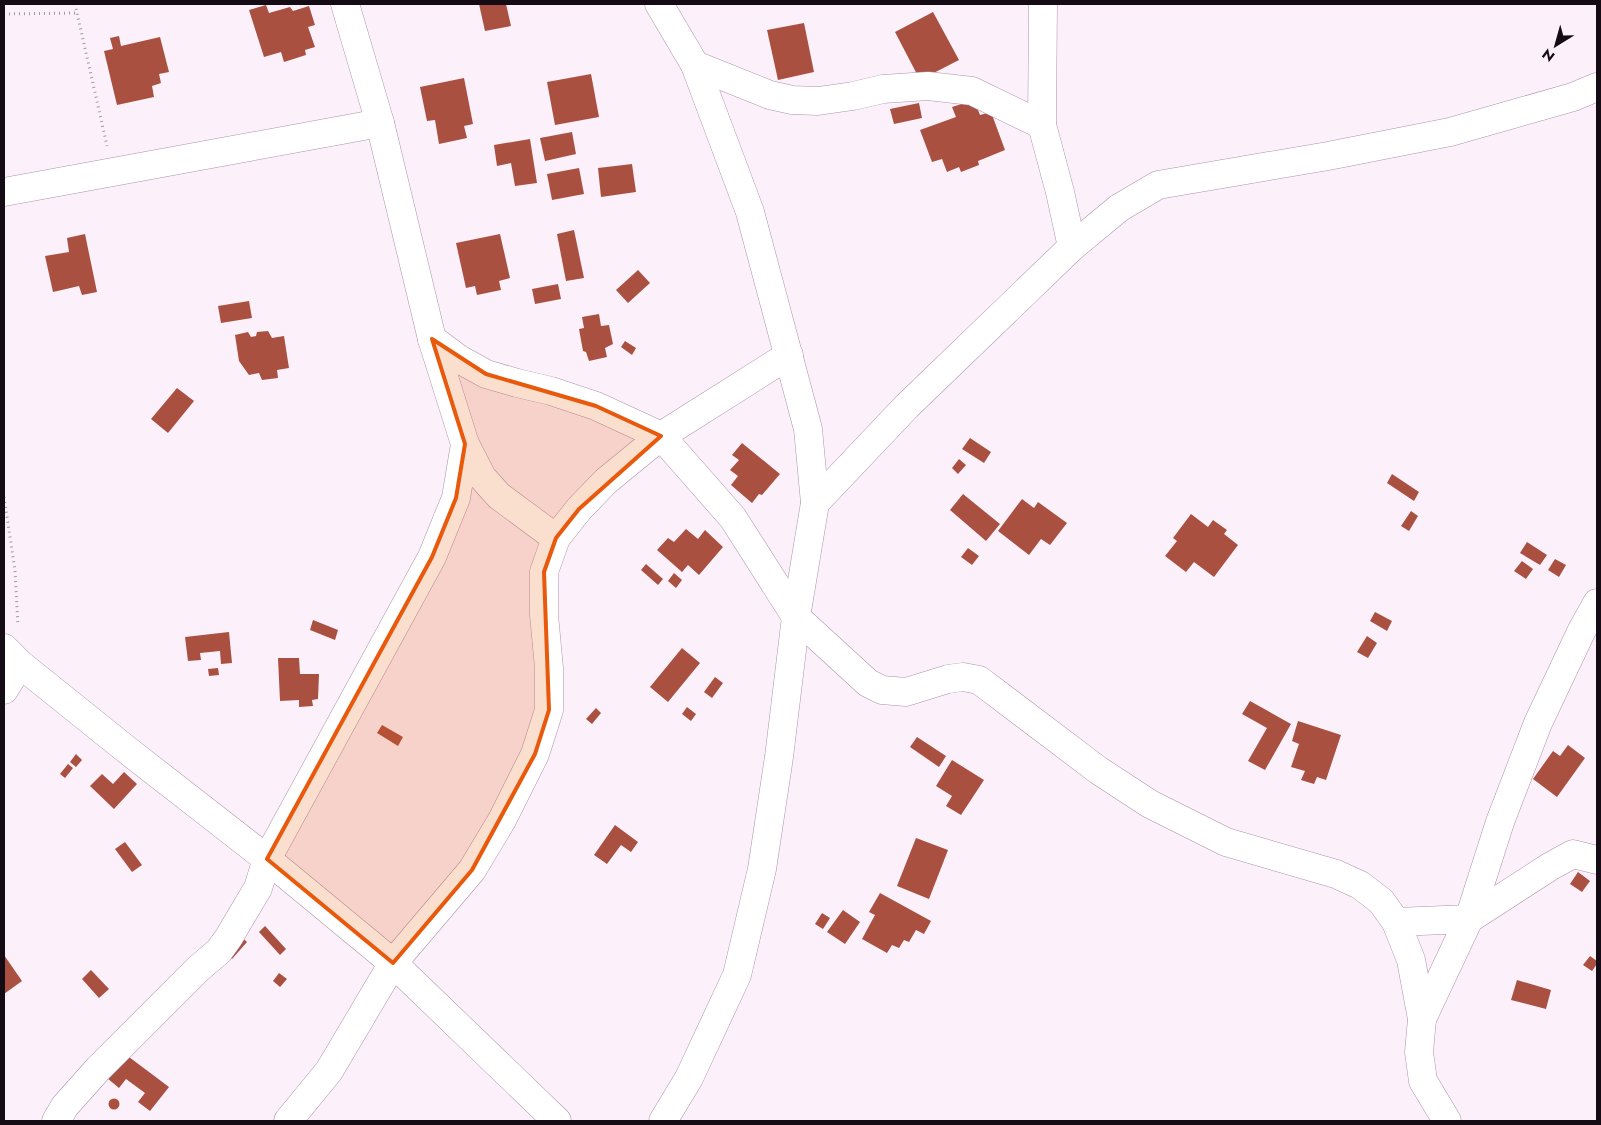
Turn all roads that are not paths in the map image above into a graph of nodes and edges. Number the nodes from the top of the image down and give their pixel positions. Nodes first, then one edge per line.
1 (345, 4) edge
2 (659, 4) edge
3 (1043, 4) edge
4 (695, 65) junction
5 (1597, 87) edge
6 (380, 123) junction
7 (1042, 125) junction
8 (4, 192) edge
9 (1072, 247) junction
10 (432, 339) junction
11 (789, 355) junction
12 (661, 436) junction
13 (465, 444) junction
14 (815, 503) junction
15 (556, 538) junction
16 (1597, 603) edge
17 (796, 617) junction
18 (12, 656) edge
19 (4, 690) edge
20 (267, 859) junction
21 (1597, 860) edge
22 (1469, 919) junction
23 (1396, 922) junction
24 (393, 962) junction
25 (1422, 1019) junction
26 (690, 1078) junction
27 (56, 1121) edge
28 (288, 1121) edge
29 (557, 1121) edge
30 (663, 1121) edge
31 (683, 1121) edge
32 (1447, 1121) edge

1 - 6 street
2 - 4 street
3 - 7 street
4 - 7 street
4 - 11 street
5 - 9 street
6 - 8 street
6 - 10 street
7 - 9 street
9 - 14 street
10 - 12 street
10 - 13 street
11 - 12 street
11 - 14 street
12 - 15 street
12 - 17 street
13 - 15 street
13 - 20 street
14 - 17 street
15 - 24 street
16 - 22 street
17 - 23 street
17 - 26 street
18 - 19 street
18 - 20 street
20 - 24 street
20 - 27 street
21 - 22 street
22 - 23 street
22 - 25 street
23 - 25 street
24 - 28 street
24 - 29 street
25 - 32 street
26 - 30 street
26 - 31 street

